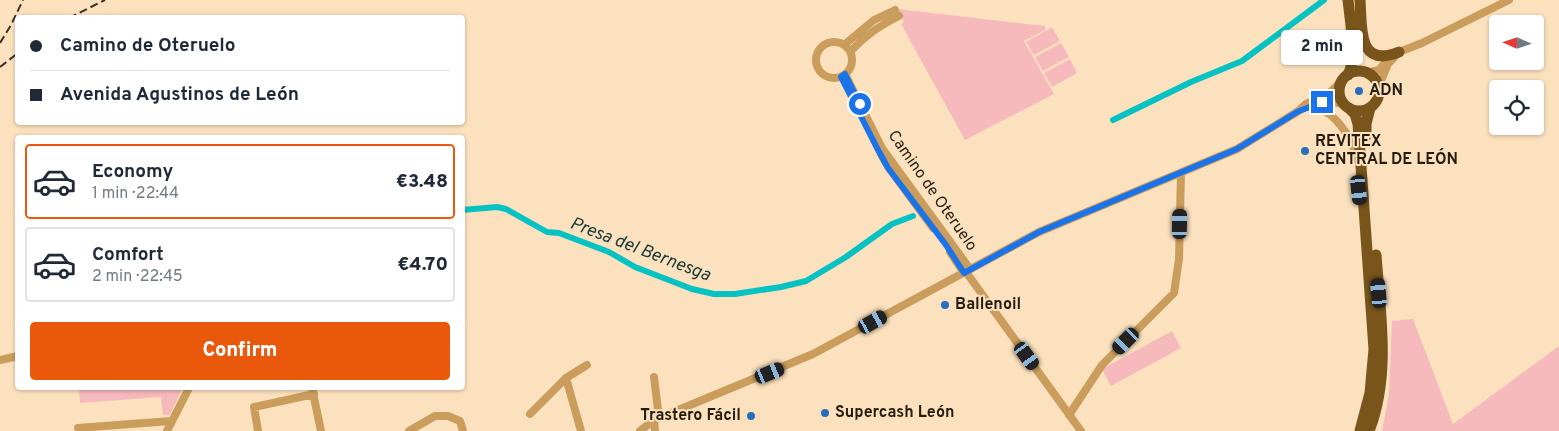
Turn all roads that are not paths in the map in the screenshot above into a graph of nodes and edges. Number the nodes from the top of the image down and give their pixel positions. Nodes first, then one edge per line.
1 (1348, 0) edge
2 (1356, 0) edge
3 (1360, 0) edge
4 (1509, 0) edge
5 (897, 13) dead end
6 (847, 48) junction
7 (1395, 54) junction
8 (1366, 73) junction
9 (843, 76) junction
10 (1345, 78) junction
11 (1378, 88) junction
12 (1309, 107) junction
13 (1347, 107) junction
14 (1370, 108) junction
15 (1297, 112) junction
16 (1181, 173) junction
17 (1368, 255) junction
18 (966, 271) junction
19 (15, 357) edge
20 (0, 360) edge
21 (587, 365) dead end
22 (654, 377) dead end
23 (566, 378) junction
24 (188, 390) edge
25 (313, 391) edge
26 (530, 414) dead end
27 (1069, 415) junction
28 (657, 419) junction
29 (171, 421) junction
30 (78, 428) dead end
31 (167, 431) edge
32 (258, 431) edge
33 (321, 431) edge
34 (409, 431) edge
35 (463, 431) edge
36 (581, 431) edge
37 (640, 431) edge
38 (656, 431) edge
39 (1081, 431) edge
40 (1360, 431) edge
41 (1369, 431) edge

1 - 10 highway
2 - 8 highway
3 - 7 highway
4 - 7 street
5 - 6 street
6 - 9 street
6 - 9 street
7 - 8 street
7 - 11 street
8 - 10 highway
8 - 11 highway
9 - 18 street, Camino de Oteruelo
10 - 13 highway
10 - 15 street
11 - 14 highway
12 - 13 street
12 - 15 street
12 - 17 street
13 - 14 highway
13 - 17 highway
14 - 41 highway
15 - 16 street
16 - 18 street
16 - 27 street
17 - 40 highway
18 - 27 street, Camino de Oteruelo
18 - 28 street
19 - 20 street
21 - 23 street
22 - 28 street
23 - 26 street
23 - 36 street
24 - 29 street
25 - 32 street
25 - 33 street
27 - 39 street, Camino de Oteruelo
28 - 37 street
28 - 38 street
29 - 30 street
29 - 31 street
34 - 35 street

